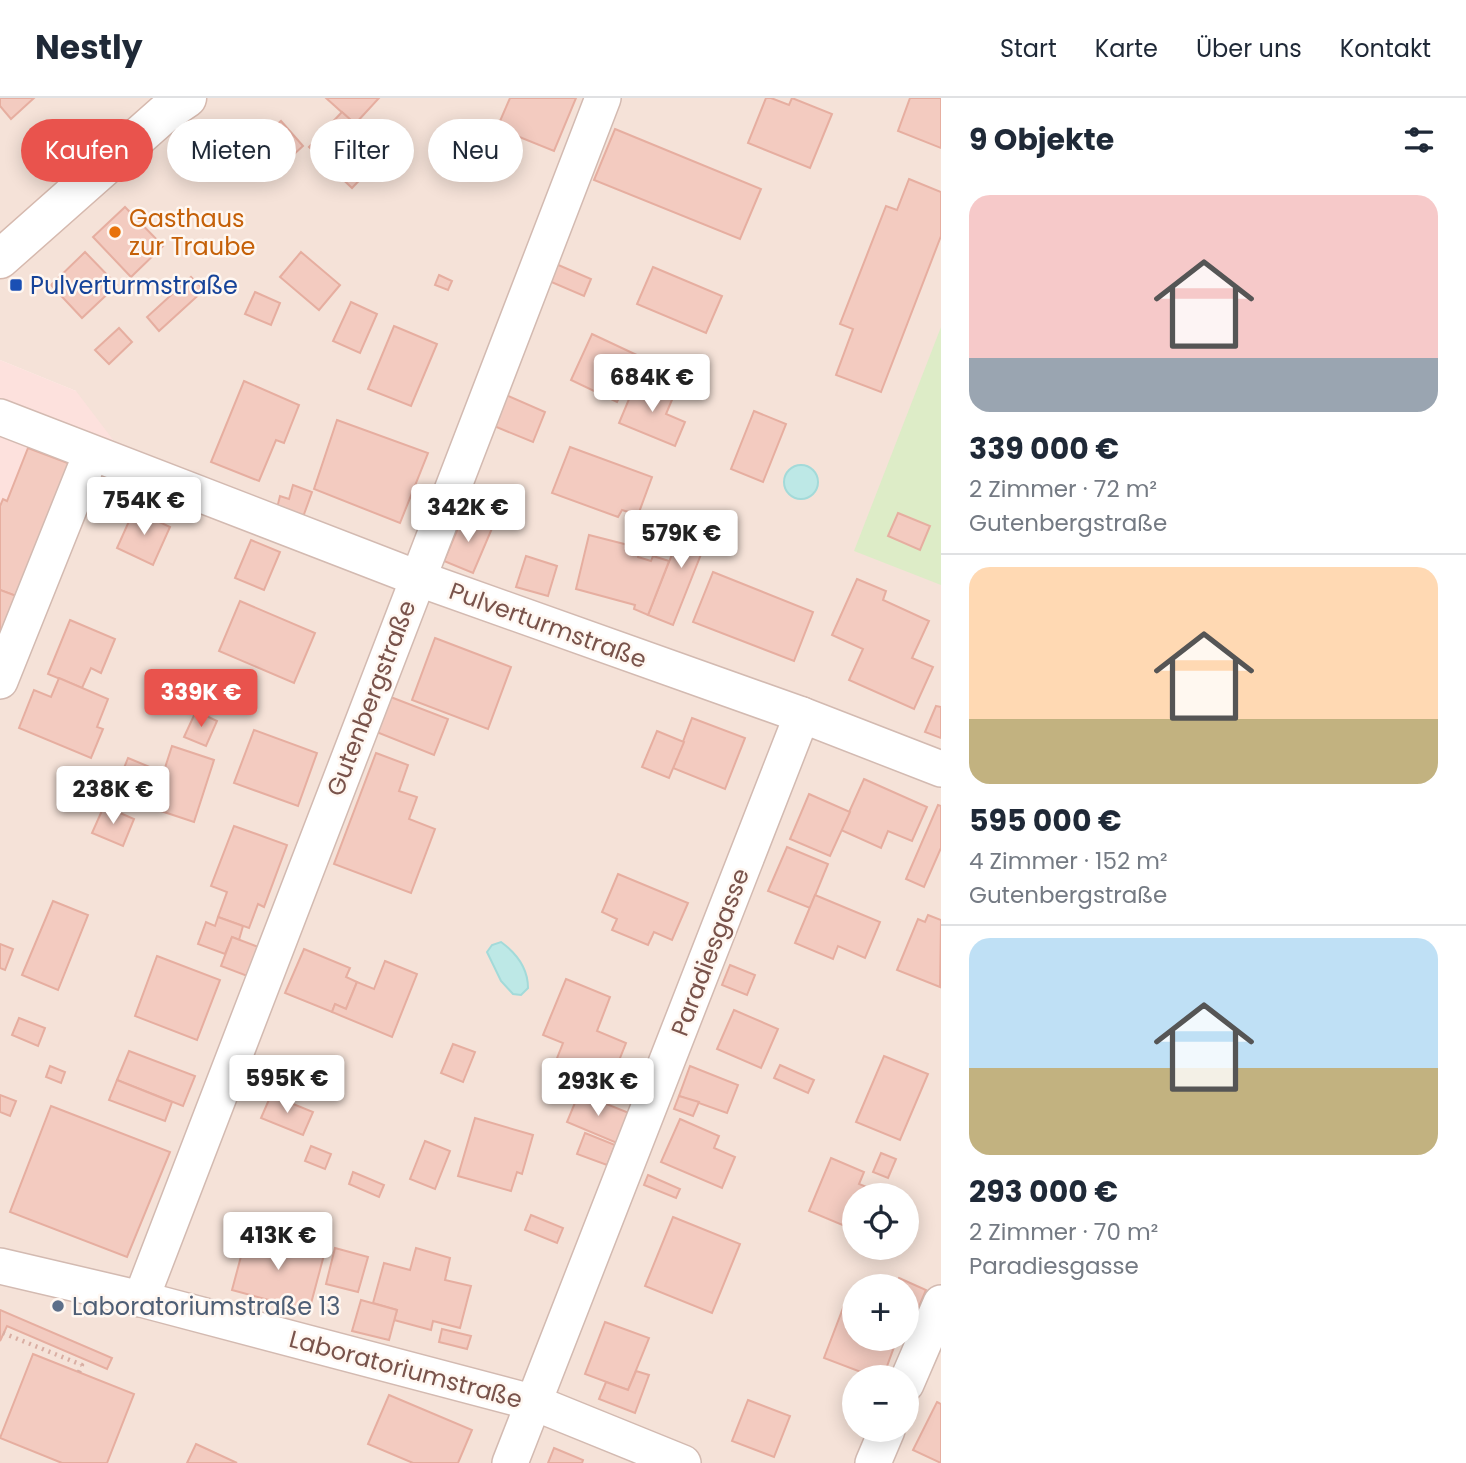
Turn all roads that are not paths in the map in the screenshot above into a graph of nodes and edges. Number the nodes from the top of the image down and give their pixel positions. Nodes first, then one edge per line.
1 (187, 98) edge
2 (603, 98) edge
3 (0, 259) edge
4 (0, 417) edge
5 (91, 454) junction
6 (417, 578) junction
7 (0, 681) edge
8 (802, 715) junction
9 (941, 769) edge
10 (0, 1266) edge
11 (141, 1299) junction
12 (941, 1303) edge
13 (914, 1365) edge
14 (535, 1404) junction
15 (882, 1442) edge
16 (510, 1463) edge
17 (683, 1463) edge
18 (873, 1463) edge

1 - 3 main road
2 - 6 street, Gutenbergstraße
4 - 5 street, Pulverturmstraße
5 - 6 street, Pulverturmstraße
5 - 7 street
6 - 8 street, Pulverturmstraße
6 - 11 street, Gutenbergstraße
8 - 9 street, Pulverturmstraße
8 - 14 street, Paradiesgasse
10 - 11 street, Laboratoriumstraße
11 - 14 street, Laboratoriumstraße
12 - 13 street
14 - 16 street, Paradiesgasse
14 - 17 street, Laboratoriumstraße
15 - 18 street

